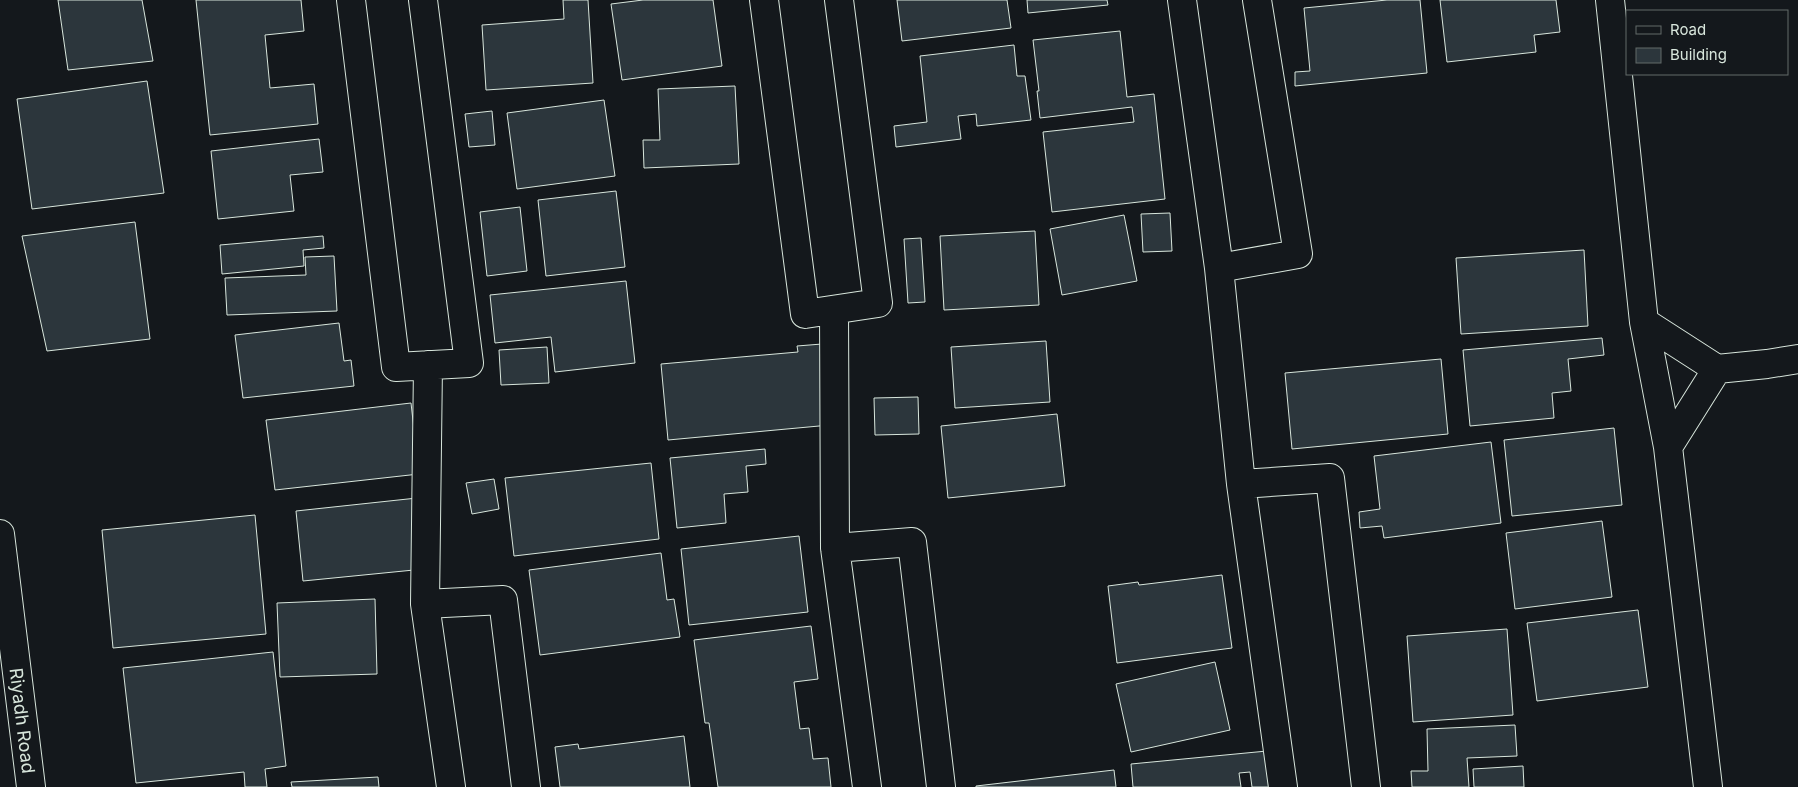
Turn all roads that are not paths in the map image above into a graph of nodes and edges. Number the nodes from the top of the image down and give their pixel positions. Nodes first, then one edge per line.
1 (351, 0) edge
2 (423, 0) edge
3 (764, 0) edge
4 (838, 0) edge
5 (1182, 0) edge
6 (1257, 0) edge
7 (1610, 0) edge
8 (1219, 268) junction
9 (834, 310) junction
10 (1644, 322) junction
11 (1798, 360) edge
12 (428, 366) junction
13 (1717, 369) junction
14 (1668, 447) junction
15 (1241, 484) junction
16 (0, 534) edge
17 (835, 548) junction
18 (425, 604) junction
19 (31, 787) edge
20 (451, 787) edge
21 (526, 787) edge
22 (867, 787) edge
23 (941, 787) edge
24 (1283, 787) edge
25 (1366, 787) edge
26 (1708, 787) edge

1 - 12 street
2 - 12 street
3 - 9 street
4 - 9 street
5 - 8 street
6 - 8 street
7 - 10 street
8 - 15 street
9 - 17 street
10 - 13 street
10 - 14 street
11 - 13 street
12 - 18 street
13 - 14 street
14 - 26 street
15 - 24 street
15 - 25 street
16 - 19 street, Riyadh Road
17 - 22 street
17 - 23 street
18 - 20 street
18 - 21 street

